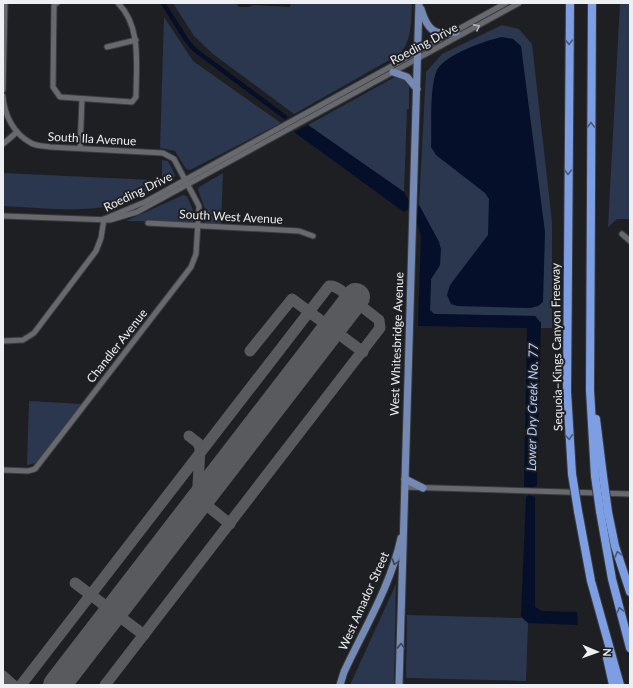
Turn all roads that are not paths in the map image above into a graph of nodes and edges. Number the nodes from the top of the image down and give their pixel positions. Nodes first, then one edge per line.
1 (5, 3) edge
2 (118, 3) edge
3 (419, 3) edge
4 (506, 3) edge
5 (519, 3) edge
6 (570, 3) edge
7 (592, 3) edge
8 (56, 4) edge
9 (456, 32) junction
10 (136, 40) junction
11 (107, 47) dead end
12 (418, 54) junction
13 (393, 72) junction
14 (416, 89) junction
15 (3, 90) edge
16 (3, 96) edge
17 (82, 99) junction
18 (17, 132) junction
19 (3, 144) edge
20 (80, 148) junction
21 (170, 155) joint
22 (187, 182) junction
23 (3, 216) edge
24 (104, 219) junction
25 (148, 223) dead end
26 (198, 226) junction
27 (622, 234) dead end
28 (313, 236) dead end
29 (630, 241) edge
30 (3, 342) edge
31 (3, 470) edge
32 (405, 479) junction
33 (404, 487) junction
34 (423, 488) junction
35 (630, 494) edge
36 (604, 511) junction
37 (404, 524) junction
38 (625, 576) junction
39 (591, 581) junction
40 (630, 588) edge
41 (630, 592) edge
42 (630, 648) edge
43 (340, 685) edge
44 (399, 685) edge
45 (613, 685) edge
46 (620, 685) edge

1 - 15 street
2 - 10 street
3 - 9 main road
3 - 12 main road, West Whitesbridge Avenue
4 - 9 street, Roeding Drive
12 -> 5 street, Roeding Drive
6 -> 39 highway, Sequoia–Kings Canyon Freeway, bridge
36 -> 7 highway, bridge
8 - 17 street
9 - 12 street, Roeding Drive
10 - 11 street
10 - 17 street
12 - 13 street, Roeding Drive
12 - 14 main road, West Whitesbridge Avenue
12 - 22 street, Roeding Drive
13 - 14 main road
13 - 22 street, Roeding Drive
14 - 32 main road, West Whitesbridge Avenue
16 - 18 street
17 - 20 street
18 - 19 street
18 - 20 street, South Ila Avenue
20 - 21 street, South Ila Avenue
21 - 22 street, Chandler Avenue
22 - 24 street, Roeding Drive
22 - 26 street, Chandler Avenue
23 - 24 street
24 - 30 street
25 - 26 street, South West Avenue
26 - 28 street, South West Avenue
26 - 31 street, Chandler Avenue
27 - 29 street
32 - 33 main road, West Whitesbridge Avenue
32 - 34 main road
33 - 34 street
33 - 37 main road, West Whitesbridge Avenue
34 - 35 street
38 -> 36 highway
42 -> 36 highway
37 -> 43 main road, West Amador Street
44 -> 37 main road, West Whitesbridge Avenue
38 - 40 highway
38 - 41 highway
39 - 45 highway
39 - 46 highway, Sequoia–Kings Canyon Freeway

